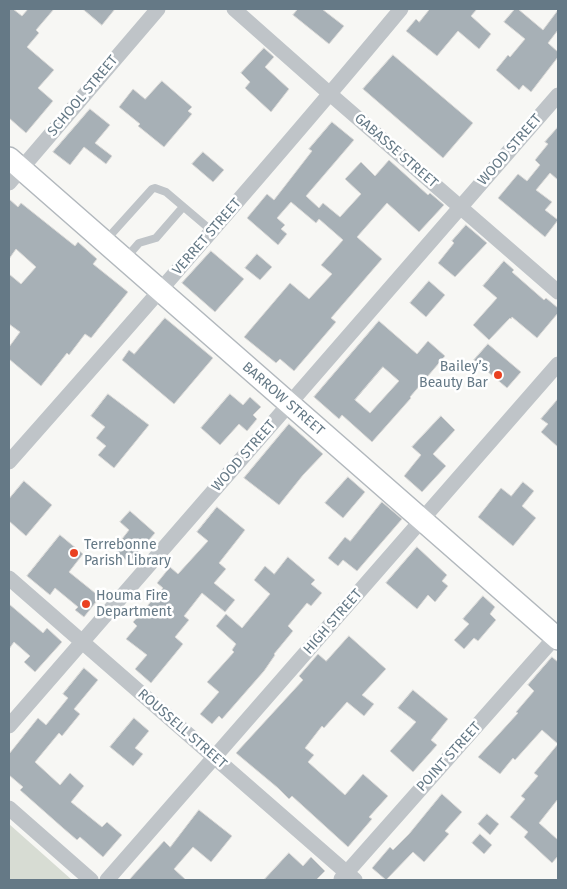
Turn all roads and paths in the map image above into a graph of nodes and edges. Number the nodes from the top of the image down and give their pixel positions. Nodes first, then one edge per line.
1 (158, 9) edge
2 (234, 9) edge
3 (400, 9) edge
4 (330, 94) junction
5 (558, 95) edge
6 (13, 170) edge
7 (183, 206) junction
8 (461, 207) junction
9 (212, 231) junction
10 (105, 241) junction
11 (125, 259) junction
12 (161, 290) junction
13 (558, 292) edge
14 (558, 364) edge
15 (289, 404) junction
16 (9, 462) edge
17 (421, 521) junction
18 (9, 578) edge
19 (557, 637) edge
20 (82, 642) junction
21 (9, 726) edge
22 (214, 757) junction
23 (9, 808) edge
24 (347, 878) edge
25 (91, 880) edge
26 (108, 880) edge

1 - 6 street, SCHOOL STREET
2 - 4 street, GABASSE STREET
3 - 4 street, VERRET STREET
4 - 8 street, GABASSE STREET
4 - 9 street, VERRET STREET
5 - 8 street, WOOD STREET
6 - 10 main road, BARROW STREET
7 - 9 lane
7 - 10 lane
7 - 11 lane
8 - 13 street, GABASSE STREET
8 - 15 street, WOOD STREET
9 - 12 street, VERRET STREET
10 - 11 main road, BARROW STREET
11 - 12 main road, BARROW STREET
12 - 15 main road, BARROW STREET
12 - 16 street, VERRET STREET
14 - 17 street, HIGH STREET
15 - 17 main road, BARROW STREET
15 - 20 street, WOOD STREET
17 - 19 main road, BARROW STREET
17 - 22 street, HIGH STREET
18 - 20 street, ROUSSELL STREET
19 - 24 street, POINT STREET
20 - 21 street, WOOD STREET
20 - 22 street, ROUSSELL STREET
22 - 24 street, ROUSSELL STREET
22 - 26 street, HIGH STREET
23 - 25 street

